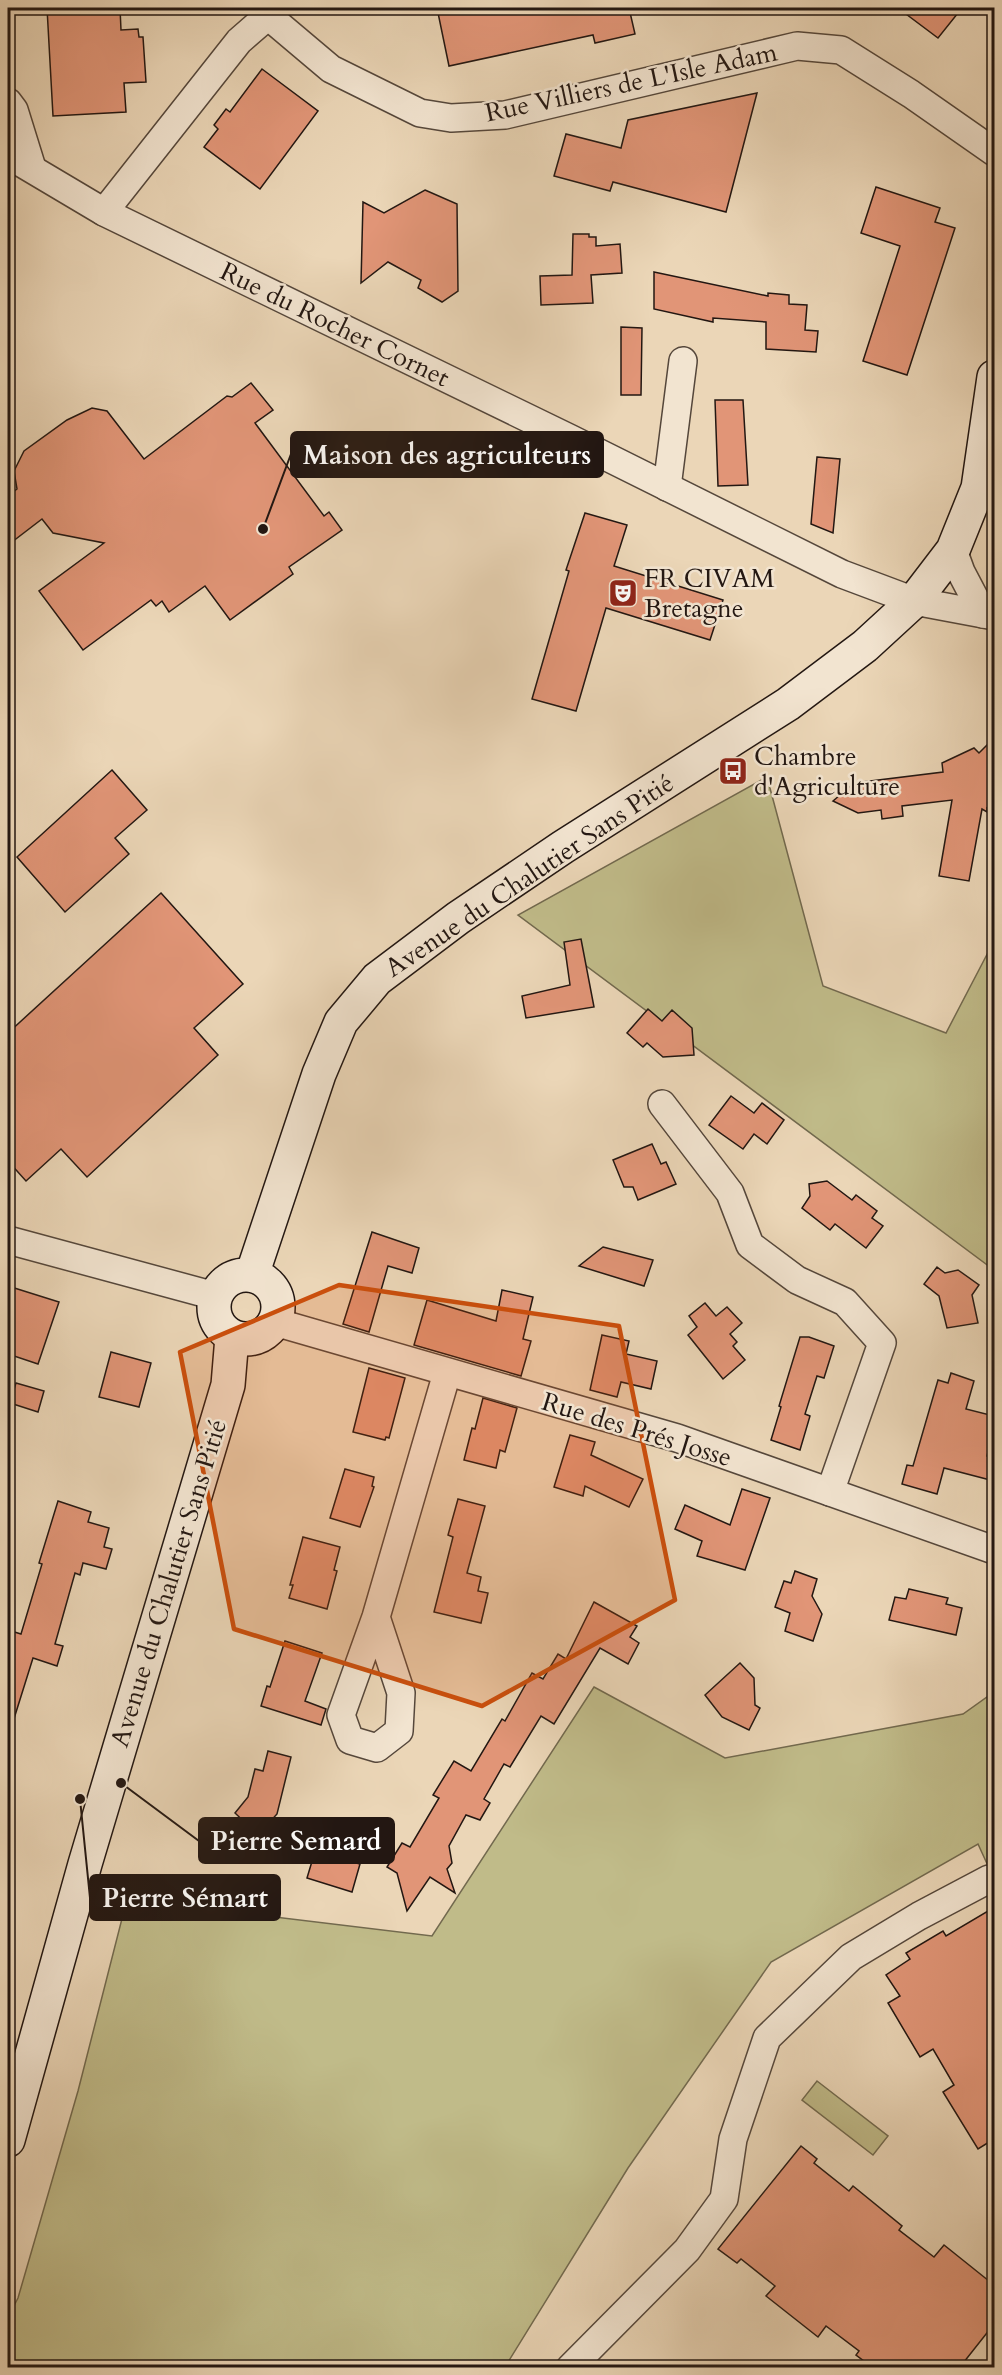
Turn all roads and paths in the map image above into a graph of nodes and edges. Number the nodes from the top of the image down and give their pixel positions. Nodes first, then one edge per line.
1 (272, 11) edge
2 (8, 102) edge
3 (994, 152) edge
4 (8, 155) edge
5 (32, 168) junction
6 (104, 212) junction
7 (683, 361) dead end
8 (994, 377) edge
9 (667, 487) junction
10 (953, 549) junction
11 (914, 601) junction
12 (989, 615) edge
13 (662, 1104) dead end
14 (8, 1240) edge
15 (252, 1275) junction
16 (215, 1296) junction
17 (275, 1322) junction
18 (232, 1337) junction
19 (447, 1373) junction
20 (830, 1492) junction
21 (994, 1550) edge
22 (376, 1617) dead end
23 (994, 1880) edge
24 (8, 2140) edge
25 (570, 2367) edge

1 - 3 street, Rue Villiers de L'Isle Adam
1 - 6 street
2 - 5 street
4 - 5 street, Rue du Rocher Cornet
5 - 6 street, Rue du Rocher Cornet
6 - 9 street, Rue du Rocher Cornet
7 - 9 street
8 - 10 street, Avenue du Chalutier Sans Pitié
9 - 11 street, Rue du Rocher Cornet
10 - 11 street, Avenue du Chalutier Sans Pitié
10 - 12 street
11 - 12 street, Rue du Rocher Cornet
11 - 15 street, Avenue du Chalutier Sans Pitié
13 - 20 street
14 - 16 street
15 - 16 street
15 - 17 street
16 - 18 street
17 - 18 street
17 - 19 street, Rue des Prés Josse
18 - 24 street, Avenue du Chalutier Sans Pitié
19 - 20 street, Rue des Prés Josse
19 - 22 street
20 - 21 street, Rue des Prés Josse
23 - 25 street

